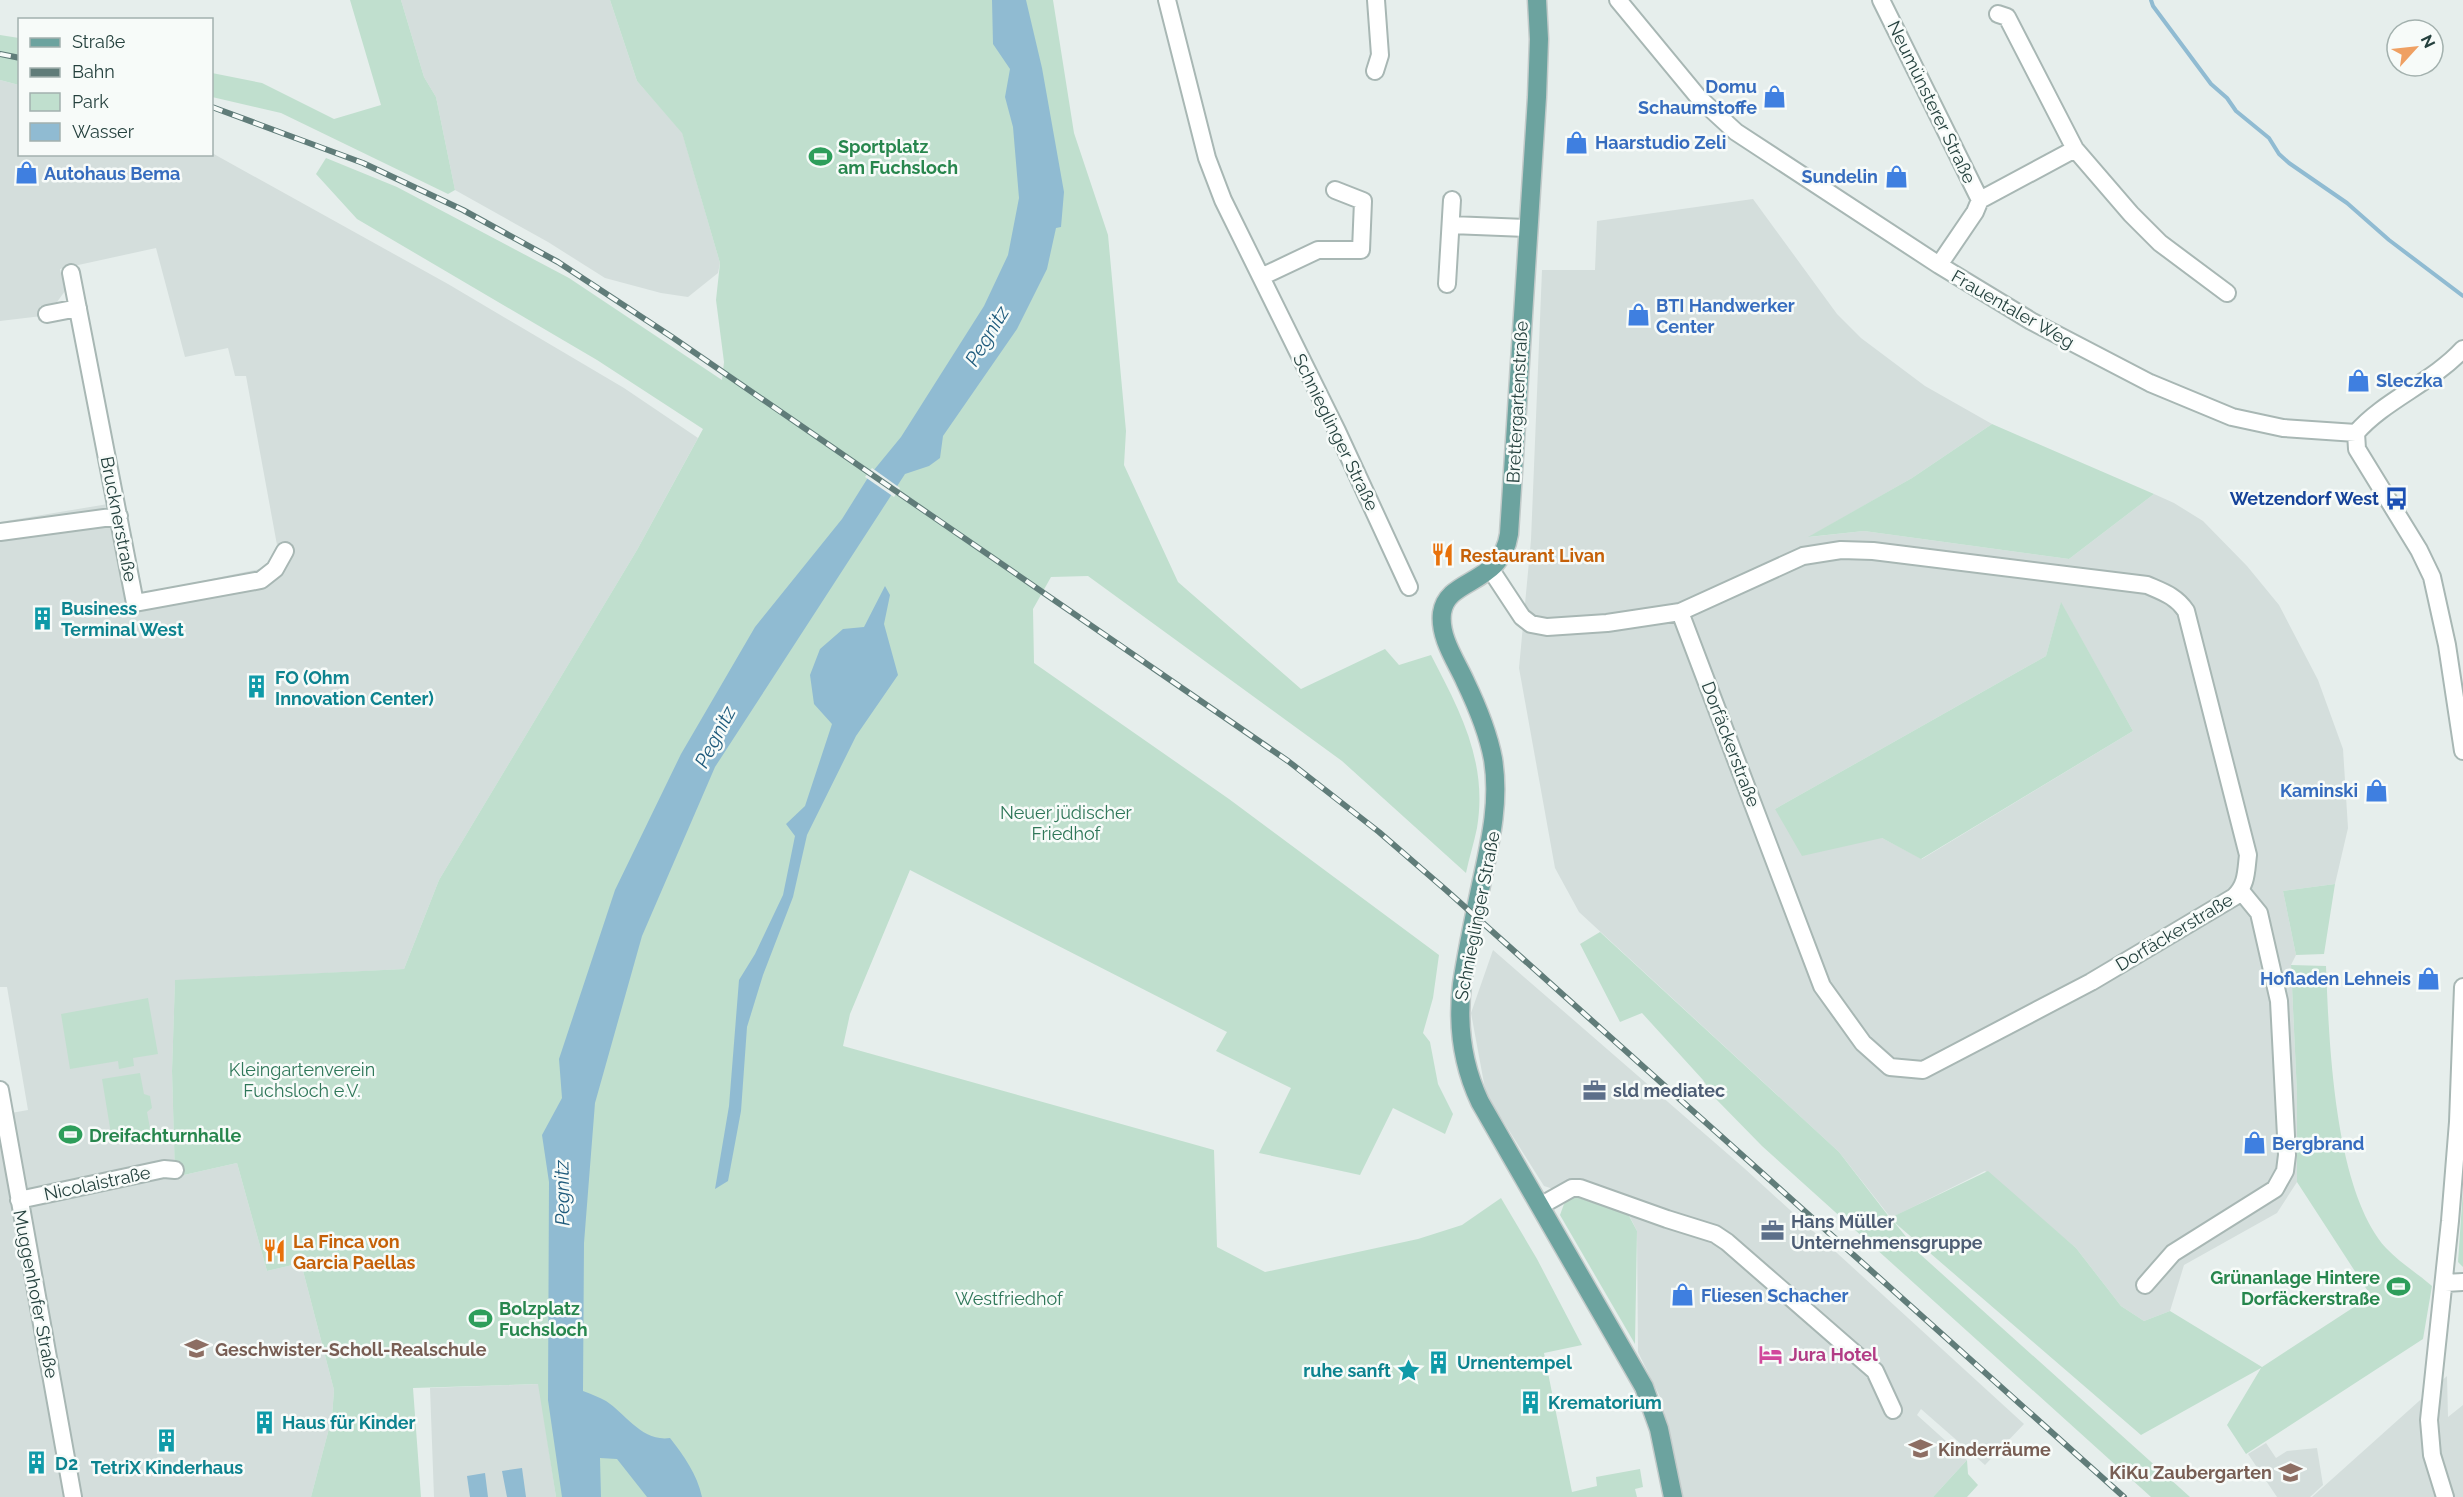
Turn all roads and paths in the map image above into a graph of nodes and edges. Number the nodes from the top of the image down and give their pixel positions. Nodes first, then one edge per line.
1 (1167, 0) edge
2 (1376, 0) edge
3 (1537, 0) edge
4 (1618, 0) edge
5 (1881, 0) edge
6 (1998, 14) dead end
7 (1375, 71) dead end
8 (2075, 149) junction
9 (1335, 190) dead end
10 (1452, 200) dead end
11 (1980, 200) junction
12 (1451, 225) junction
13 (1527, 228) junction
14 (1939, 264) junction
15 (71, 273) dead end
16 (1261, 277) junction
17 (1447, 284) dead end
18 (2227, 293) dead end
19 (78, 308) junction
20 (47, 314) dead end
21 (2463, 349) edge
22 (2356, 433) junction
23 (119, 516) junction
24 (0, 532) edge
25 (285, 551) dead end
26 (1491, 570) junction
27 (1409, 587) dead end
28 (1680, 612) junction
29 (2463, 751) edge
30 (2241, 891) junction
31 (2463, 987) edge
32 (2461, 1087) edge
33 (0, 1090) edge
34 (175, 1170) dead end
35 (19, 1200) junction
36 (1540, 1206) junction
37 (2463, 1282) edge
38 (2445, 1283) junction
39 (2145, 1285) dead end
40 (1893, 1410) dead end
41 (73, 1497) edge
42 (1673, 1497) edge
43 (2445, 1497) edge

1 - 16 street, Schnieglinger Straße
2 - 7 street
3 - 13 main road, Brettergartenstraße
4 - 14 street, Frauentaler Weg
5 - 11 street, Neumünsterer Straße
6 - 8 street
8 - 11 street
8 - 18 street
9 - 16 street
10 - 12 street
11 - 14 street, Neumünsterer Straße
12 - 13 street
12 - 17 street
13 - 26 main road, Brettergartenstraße
14 - 22 street, Frauentaler Weg
15 - 19 street, Brucknerstraße
16 - 27 street, Schnieglinger Straße
19 - 20 street
19 - 23 street, Brucknerstraße
21 - 22 street
22 - 29 street
23 - 24 street
23 - 25 street, Brucknerstraße
26 - 28 street, Dorfäckerstraße
26 - 36 main road, Schnieglinger Straße
28 - 30 street, Dorfäckerstraße
28 - 30 street, Dorfäckerstraße
30 - 39 street
31 - 32 street
32 - 38 street
33 - 35 street, Muggenhofer Straße
34 - 35 street, Nicolaistraße
35 - 41 street, Muggenhofer Straße
36 - 40 street
36 - 42 main road, Schnieglinger Straße
37 - 38 street
38 - 43 street

